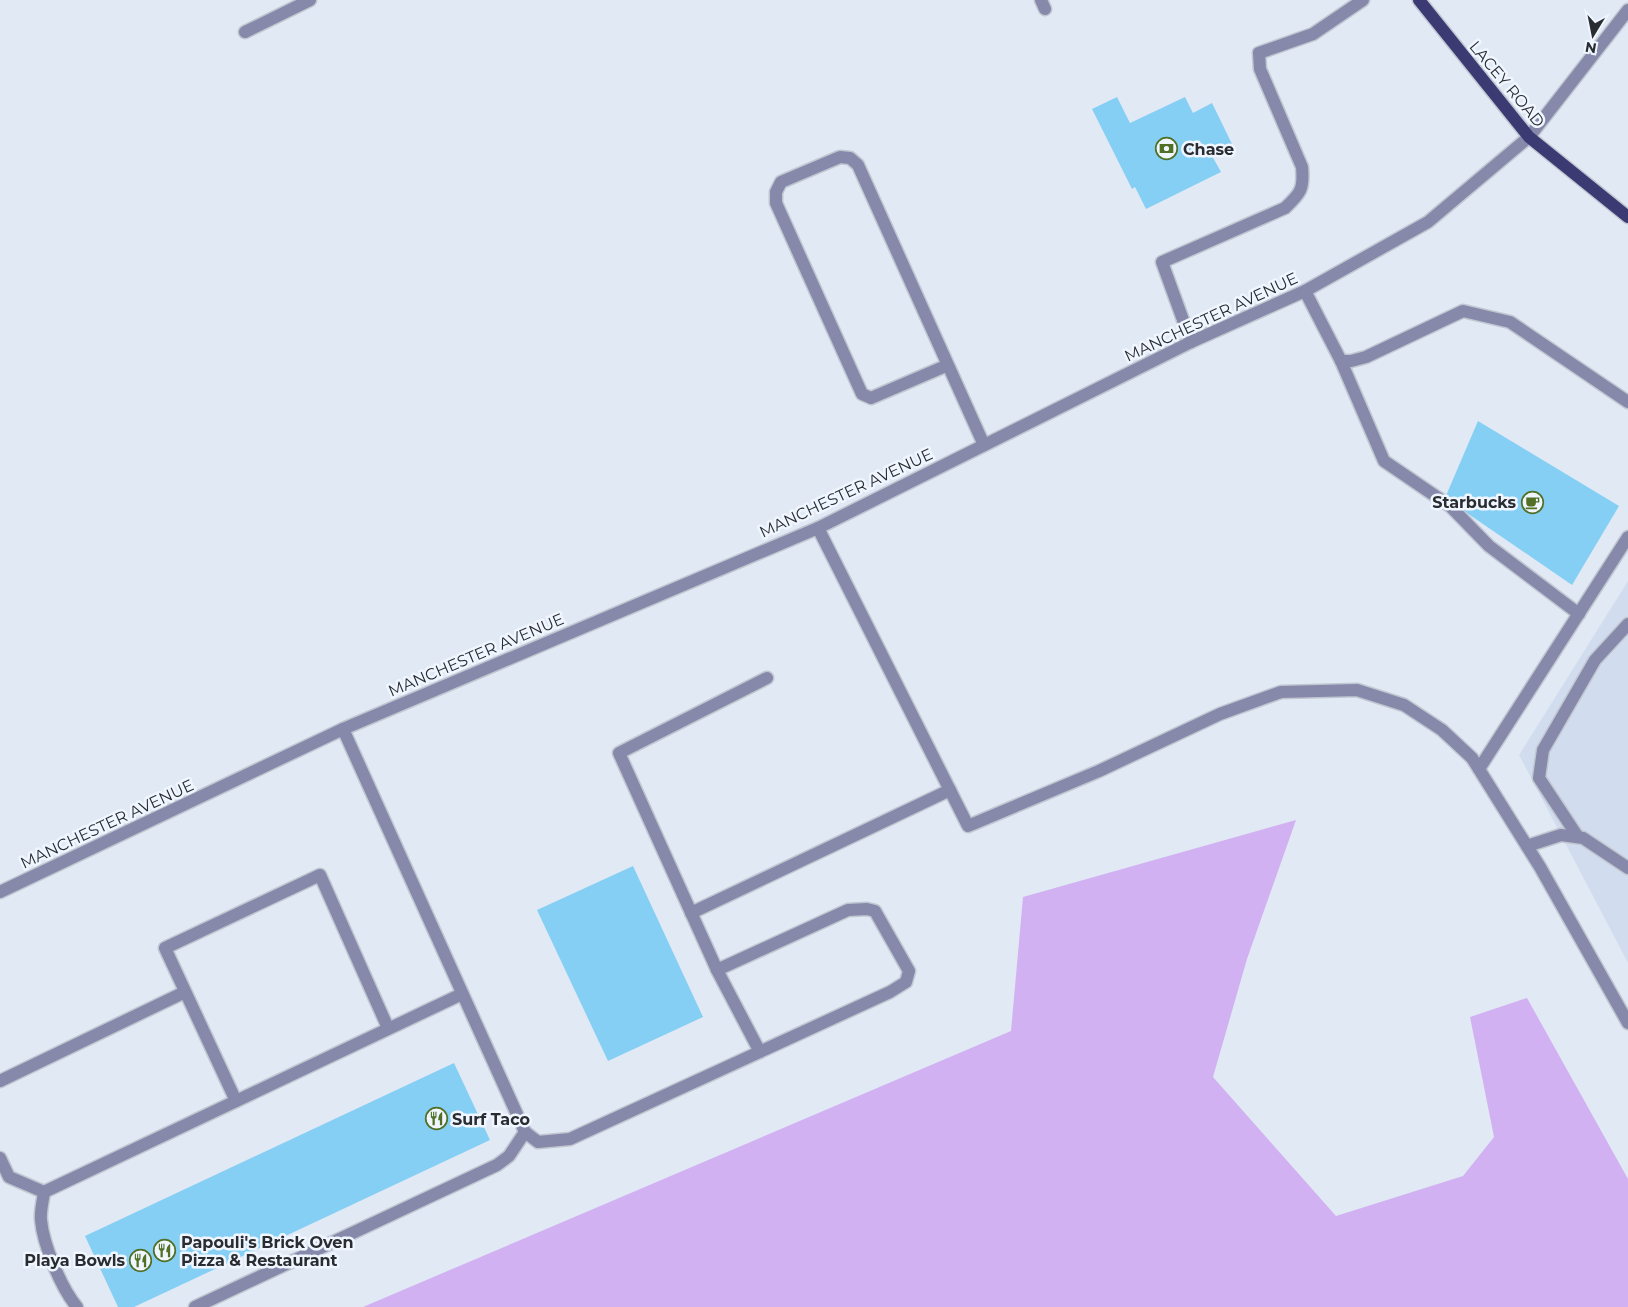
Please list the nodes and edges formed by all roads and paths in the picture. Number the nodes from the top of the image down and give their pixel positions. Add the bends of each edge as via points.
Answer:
1 (310, 0) edge
2 (1363, 0) edge
3 (1419, 0) edge
4 (1628, 10) edge
5 (246, 32) dead end
6 (1529, 137) junction
7 (1628, 217) edge
8 (1305, 291) junction
9 (1192, 342) junction
10 (1341, 361) junction
11 (948, 365) junction
12 (1628, 402) edge
13 (984, 445) junction
14 (818, 528) junction
15 (1628, 537) edge
16 (1579, 614) junction
17 (1628, 624) edge
18 (767, 678) dead end
19 (343, 729) junction
20 (1479, 769) junction
21 (950, 790) junction
22 (1578, 837) junction
23 (1527, 846) junction
24 (1628, 868) edge
25 (0, 892) edge
26 (691, 913) junction
27 (717, 970) junction
28 (185, 992) junction
29 (462, 994) junction
30 (1628, 1023) edge
31 (388, 1028) junction
32 (760, 1052) junction
33 (0, 1081) edge
34 (236, 1101) junction
35 (524, 1132) junction
36 (0, 1158) edge
37 (44, 1192) junction
38 (76, 1307) edge
39 (195, 1307) edge

1 - 5 street
2 - 9 street via 1313,34 1259,53 1260,69 1302,167 1304,184 1285,208 1162,262
3 - 6 main road, LACEY ROAD
4 - 6 street, MANCHESTER AVENUE
6 - 7 main road, LACEY ROAD
6 - 8 street, MANCHESTER AVENUE via 1428,222
8 - 9 street, MANCHESTER AVENUE
8 - 10 street
9 - 13 street, MANCHESTER AVENUE
10 - 12 street via 1366,357 1463,311 1510,322
10 - 16 street via 1384,462 1450,506 1489,546
11 - 11 street via 858,165 850,158 840,157 781,182 776,192 776,203 862,394 871,398
11 - 13 street
13 - 14 street, MANCHESTER AVENUE
14 - 19 street, MANCHESTER AVENUE
14 - 21 street
15 - 16 street
16 - 20 street
17 - 22 street via 1595,660 1543,750 1539,778
18 - 26 street via 619,753
19 - 25 street, MANCHESTER AVENUE
19 - 29 street
20 - 21 street via 1442,730 1404,705 1357,690 1281,692 1220,714 1099,771 968,826
20 - 23 street
21 - 26 street
22 - 23 street via 1561,835
22 - 24 street
23 - 30 street
26 - 27 street
27 - 32 street
27 - 32 street via 848,910 867,908 875,911 910,971 906,982 890,992
28 - 31 street via 165,948 320,875
28 - 33 street
28 - 34 street
29 - 31 street
29 - 35 street
31 - 34 street
32 - 35 street via 570,1139 538,1142
34 - 37 street
35 - 39 street via 509,1156 498,1165
36 - 37 street via 9,1177
37 - 38 street via 41,1220 49,1251

